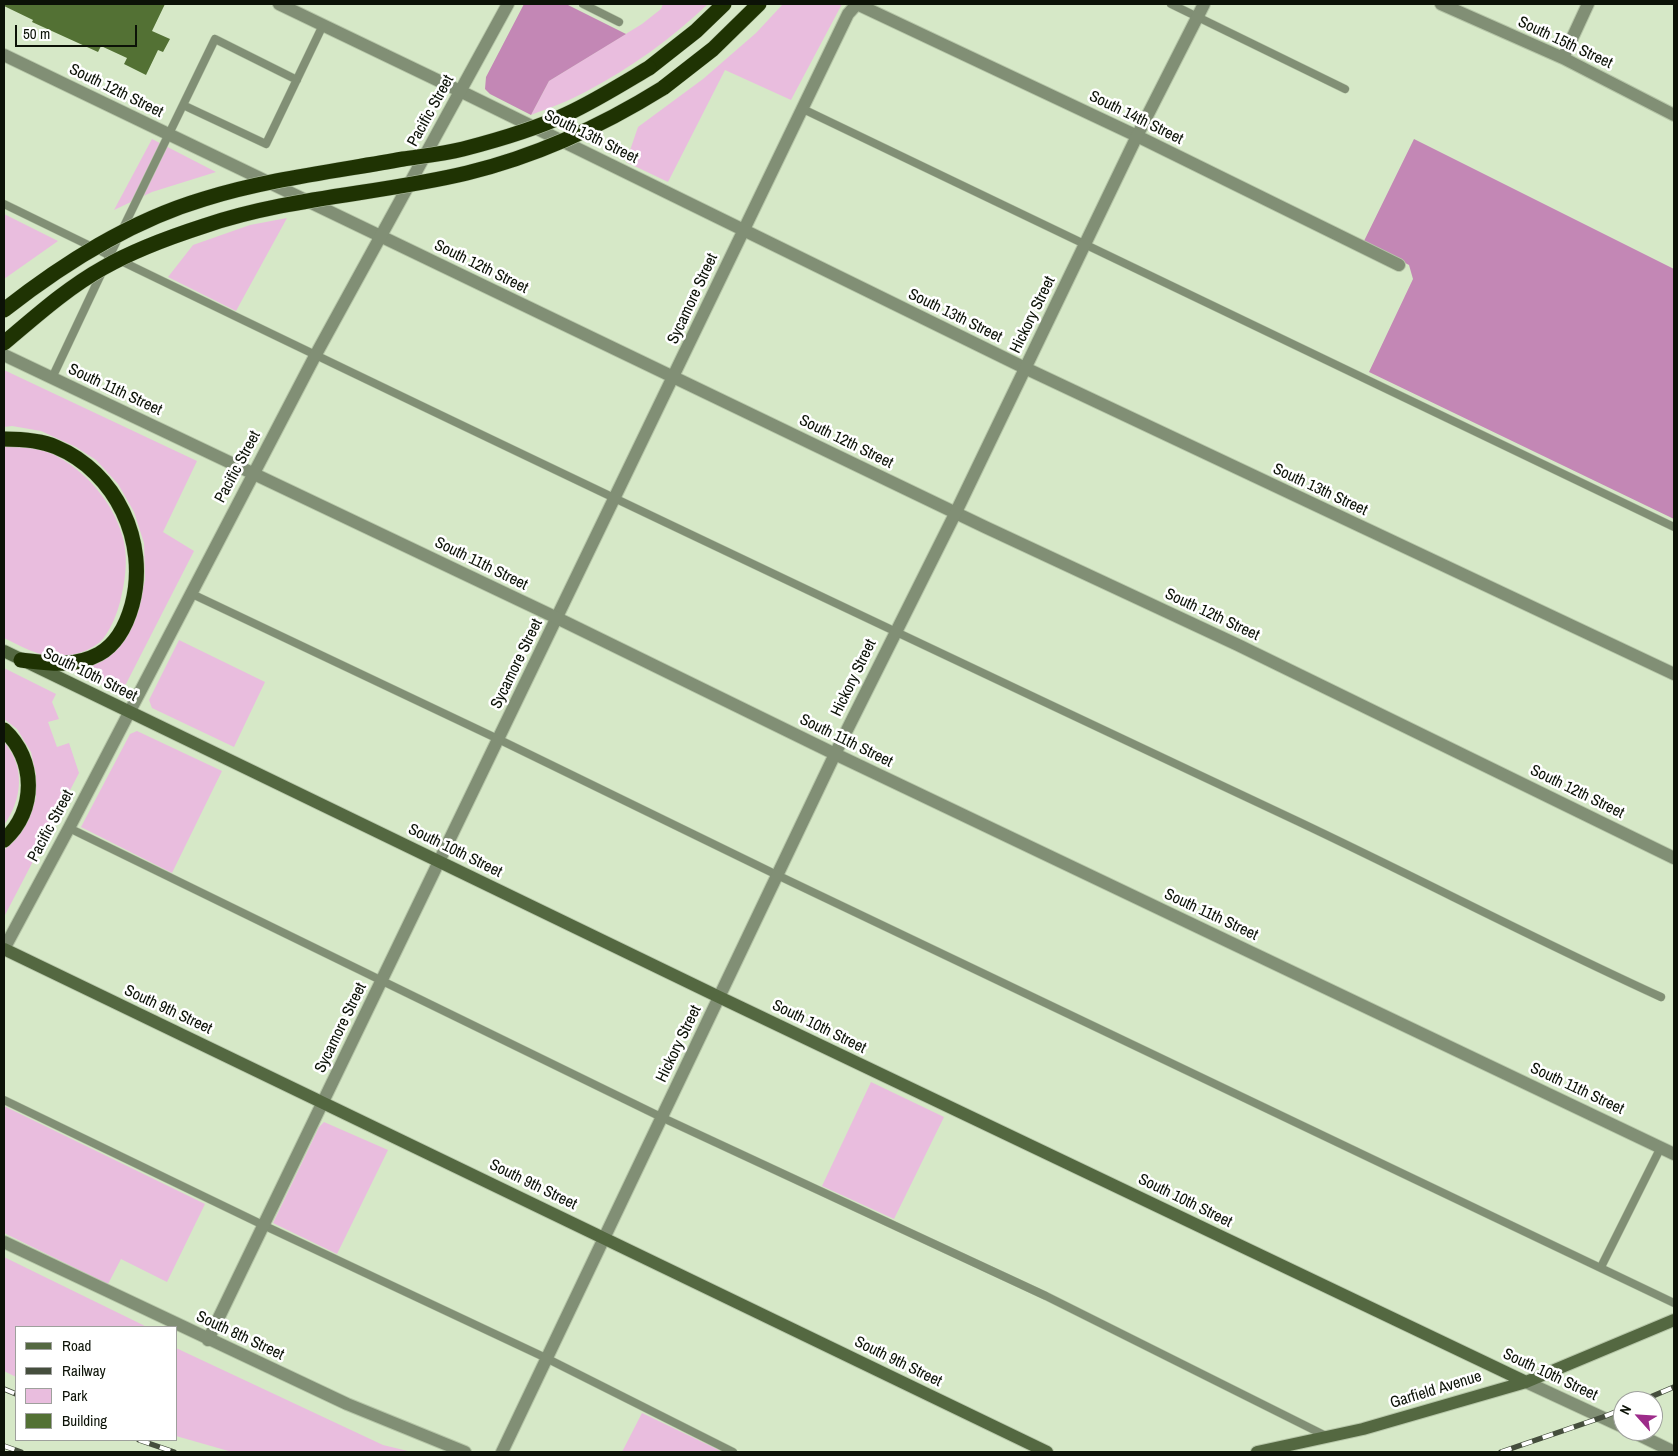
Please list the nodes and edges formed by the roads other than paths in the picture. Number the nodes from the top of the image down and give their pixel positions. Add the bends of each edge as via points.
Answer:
1 (279, 4) edge
2 (508, 4) edge
3 (583, 4) edge
4 (724, 4) edge
5 (758, 4) edge
6 (857, 4) edge
7 (1171, 4) edge
8 (1204, 4) edge
9 (1441, 4) edge
10 (1588, 4) edge
11 (1198, 17) junction
12 (620, 22) dead end
13 (323, 25) junction
14 (4, 55) edge
15 (1563, 58) junction
16 (297, 80) junction
17 (1345, 89) dead end
18 (460, 91) junction
19 (183, 105) junction
20 (803, 109) junction
21 (1674, 115) edge
22 (168, 134) junction
23 (1138, 136) junction
24 (4, 204) edge
25 (744, 230) junction
26 (381, 236) junction
27 (1086, 245) junction
28 (110, 256) junction
29 (1399, 265) dead end
30 (4, 310) edge
31 (4, 343) edge
32 (4, 355) edge
33 (315, 356) junction
34 (1025, 368) junction
35 (674, 377) junction
36 (52, 378) junction
37 (4, 439) edge
38 (254, 474) junction
39 (616, 499) junction
40 (956, 512) junction
41 (1674, 527) edge
42 (190, 593) junction
43 (557, 618) junction
44 (896, 631) junction
45 (4, 652) edge
46 (21, 660) junction
47 (1674, 674) edge
48 (129, 712) junction
49 (4, 730) edge
50 (498, 739) junction
51 (835, 754) junction
52 (69, 828) junction
53 (4, 840) edge
54 (1674, 858) edge
55 (440, 862) junction
56 (777, 876) junction
57 (4, 949) edge
58 (382, 980) junction
59 (719, 997) junction
60 (1661, 997) dead end
61 (4, 1100) edge
62 (323, 1102) junction
63 (661, 1118) junction
64 (1661, 1147) junction
65 (1674, 1154) edge
66 (263, 1225) junction
67 (604, 1238) junction
68 (4, 1242) edge
69 (1601, 1267) junction
70 (1674, 1304) edge
71 (1674, 1320) edge
72 (208, 1340) junction
73 (546, 1358) junction
74 (1526, 1382) junction
75 (1613, 1422) edge
76 (1328, 1437) junction
77 (1651, 1441) edge
78 (1671, 1451) edge
79 (466, 1452) edge
80 (502, 1452) edge
81 (733, 1452) edge
82 (1047, 1452) edge
83 (1258, 1452) edge

1 - 13 street, South 13th Street
2 - 18 street, Pacific Street
3 - 12 lane
4 - 30 highway, bridge via 696,31 648,68 566,115 462,149 262,184 203,199 144,220 76,258
5 - 31 highway, bridge via 713,49 663,88 578,135 523,157 467,173 267,208 205,225 103,268
6 - 20 street, Sycamore Street via 848,14
6 - 23 street, South 14th Street
7 - 11 lane
8 - 11 street, Hickory Street
9 - 15 street, South 15th Street
10 - 15 street
11 - 17 lane
11 - 23 street, Hickory Street
13 - 16 lane
13 - 18 street, South 13th Street
14 - 22 street, South 12th Street
15 - 21 street, South 15th Street
16 - 19 lane via 266,144
16 - 19 lane via 215,39
18 - 25 street, South 13th Street
18 - 26 street, Pacific Street
19 - 22 lane
20 - 25 street, Sycamore Street
20 - 27 lane
22 - 26 street, South 12th Street
22 - 28 lane
23 - 27 street, Hickory Street
23 - 29 street, South 14th Street
24 - 28 lane
25 - 34 street, South 13th Street
25 - 35 street, Sycamore Street
26 - 33 street, Pacific Street
26 - 35 street, South 12th Street
27 - 34 street, Hickory Street
27 - 41 lane
28 - 33 lane
28 - 36 lane
32 - 36 street, South 11th Street
33 - 38 street, Pacific Street
33 - 39 lane
34 - 40 street, Hickory Street
34 - 47 street, South 13th Street
35 - 39 street, Sycamore Street
35 - 40 street, South 12th Street
36 - 38 street, South 11th Street
37 - 46 highway via 56,447 89,467 116,498 132,532 136,553 135,595 123,629 114,642 100,654 73,664
38 - 42 street, Pacific Street
38 - 43 street, South 11th Street
39 - 43 street, Sycamore Street
39 - 44 lane
40 - 44 street, Hickory Street
40 - 54 street, South 12th Street via 1247,649
42 - 48 street, Pacific Street
42 - 50 lane
43 - 50 street, Sycamore Street
43 - 51 street, South 11th Street
44 - 51 street, Hickory Street
44 - 60 lane
45 - 46 main road, South 10th Street
46 - 48 main road, South 10th Street
48 - 52 street, Pacific Street
48 - 55 main road, South 10th Street
49 - 53 highway via 20,751 28,781 26,807
50 - 55 street, Sycamore Street
50 - 56 lane
51 - 56 street, Hickory Street
51 - 64 street, South 11th Street
52 - 57 street, Pacific Street
52 - 58 lane
55 - 58 street, Sycamore Street
55 - 59 main road, South 10th Street
56 - 59 street, Hickory Street
56 - 69 lane
57 - 62 main road, South 9th Street
58 - 62 street, Sycamore Street
58 - 63 lane
59 - 63 street, Hickory Street
59 - 74 main road, South 10th Street
61 - 66 lane
62 - 66 street, Sycamore Street
62 - 67 main road, South 9th Street
63 - 67 street, Hickory Street
63 - 76 lane via 1046,1296
64 - 65 street, South 11th Street
64 - 69 lane
66 - 72 street, Sycamore Street
66 - 73 lane
67 - 73 street, Hickory Street
67 - 82 main road, South 9th Street
68 - 72 street, South 8th Street
69 - 70 lane
71 - 74 main road, Garfield Avenue
72 - 79 street, South 8th Street via 347,1404
73 - 80 street, Hickory Street
73 - 81 lane
74 - 75 street, South 10th Street
74 - 76 main road, Garfield Avenue
76 - 83 main road, Garfield Avenue
77 - 78 street

